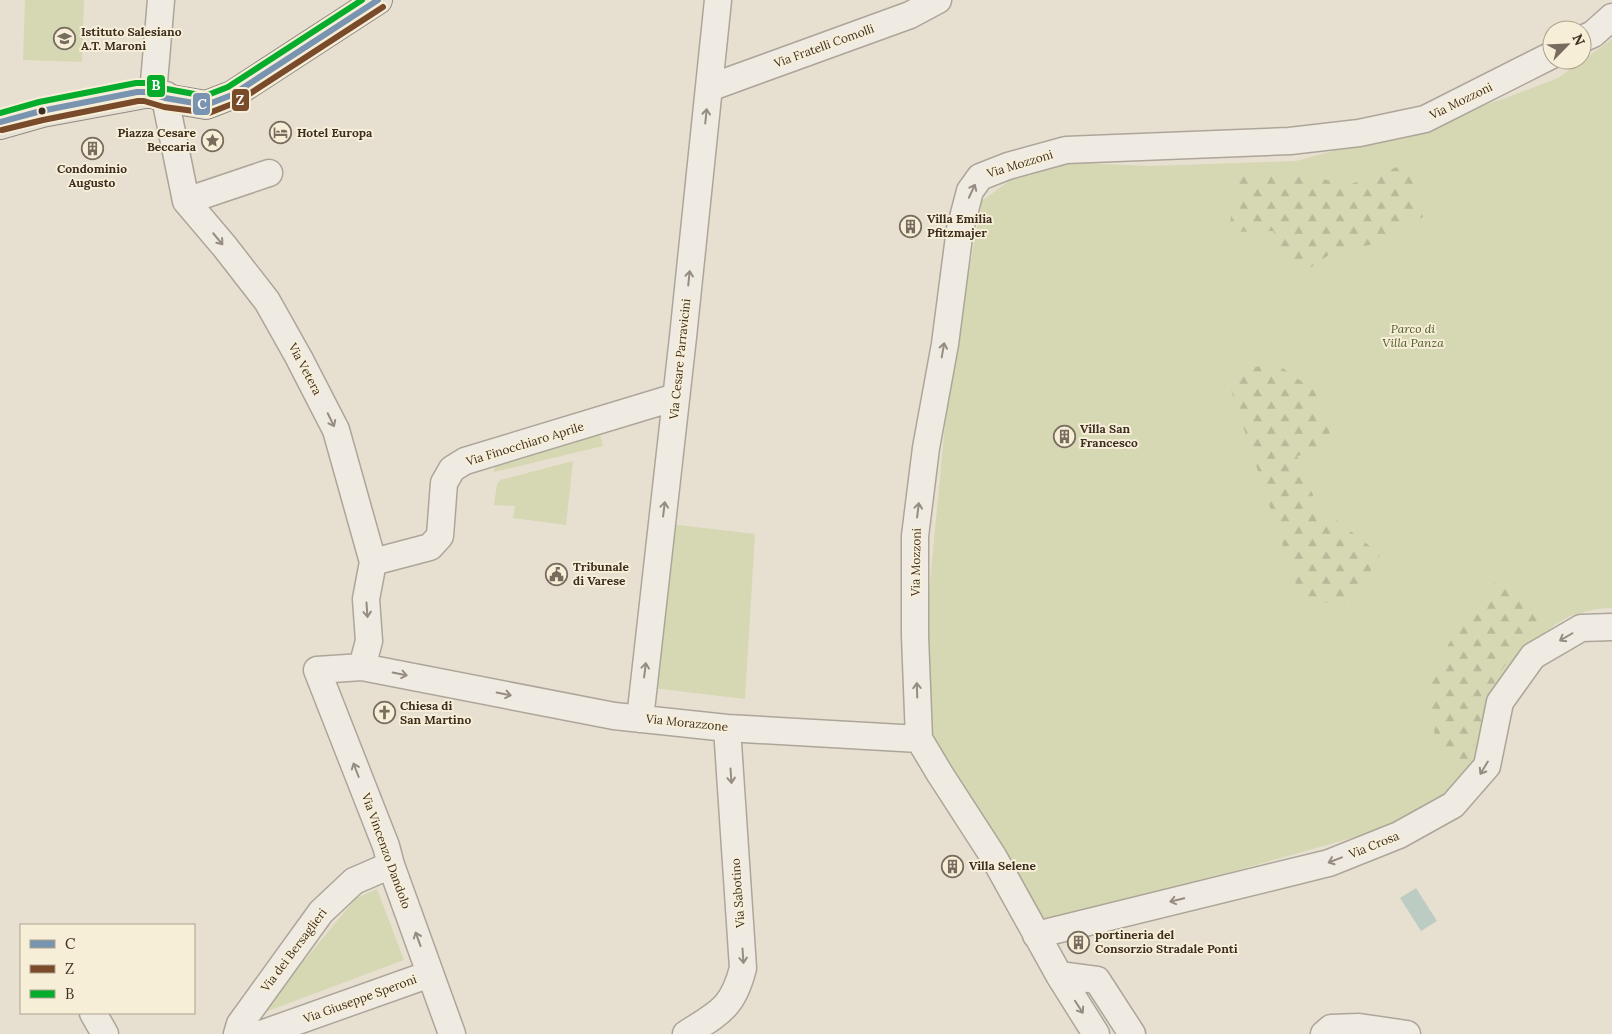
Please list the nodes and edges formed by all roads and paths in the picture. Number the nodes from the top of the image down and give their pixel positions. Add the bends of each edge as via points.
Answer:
1 (161, 0) edge
2 (378, 0) edge
3 (718, 0) edge
4 (938, 0) edge
5 (1612, 17) edge
6 (1592, 34) edge
7 (1542, 60) edge
8 (709, 88) junction
9 (161, 96) junction
10 (0, 125) edge
11 (269, 173) dead end
12 (186, 202) junction
13 (676, 397) junction
14 (373, 562) junction
15 (1612, 627) edge
16 (362, 666) junction
17 (318, 670) joint
18 (640, 719) junction
19 (727, 728) junction
20 (919, 739) junction
21 (391, 865) junction
22 (1036, 934) junction
23 (430, 974) junction
24 (1059, 975) junction
25 (93, 1014) edge
26 (105, 1034) edge
27 (237, 1034) edge
28 (261, 1034) edge
29 (452, 1034) edge
30 (686, 1034) edge
31 (1096, 1034) edge
32 (1132, 1034) edge
33 (1324, 1034) edge
34 (1407, 1034) edge

1 - 9 street
2 - 9 main road via 232,95 206,105
3 - 8 street, Via Cesare Parravicini
4 - 8 street, Via Fratelli Comolli via 910,15
5 - 6 street
20 -> 7 street, Via Mozzoni via 915,536 960,229 970,191 980,177 1066,150 1290,141 1359,133 1425,119
13 -> 8 street, Via Cesare Parravicini
9 - 10 main road via 42,113
9 - 12 street
11 - 12 street
12 -> 14 street, Via Vetera via 267,301 304,366 336,430
13 - 14 street, Via Finocchiaro Aprile via 465,461 452,469 444,483 440,536 430,546
18 -> 13 street, Via Cesare Parravicini
14 -> 16 street via 366,599 369,641
15 -> 22 street, Via Crosa via 1581,628 1533,656 1500,702 1488,766 1453,805 1399,835 1329,863
16 - 17 street, Via Morazzone
16 -> 18 street, Via Morazzone
21 -> 17 street, Via Vincenzo Dandolo
18 - 19 street, Via Morazzone
19 - 20 street, Via Morazzone
19 -> 30 street, Via Sabotino via 743,968 732,999 718,1013
20 - 22 street via 993,856
23 -> 21 street, Via Vincenzo Dandolo
21 - 27 street, Via dei Bersaglieri via 354,881 321,912 240,1024
22 - 24 street
23 - 28 street, Via Giuseppe Speroni
23 - 29 street, Via Vincenzo Dandolo
24 -> 31 street
24 - 32 street via 1098,980
25 - 26 street
33 - 34 street via 1330,1028

